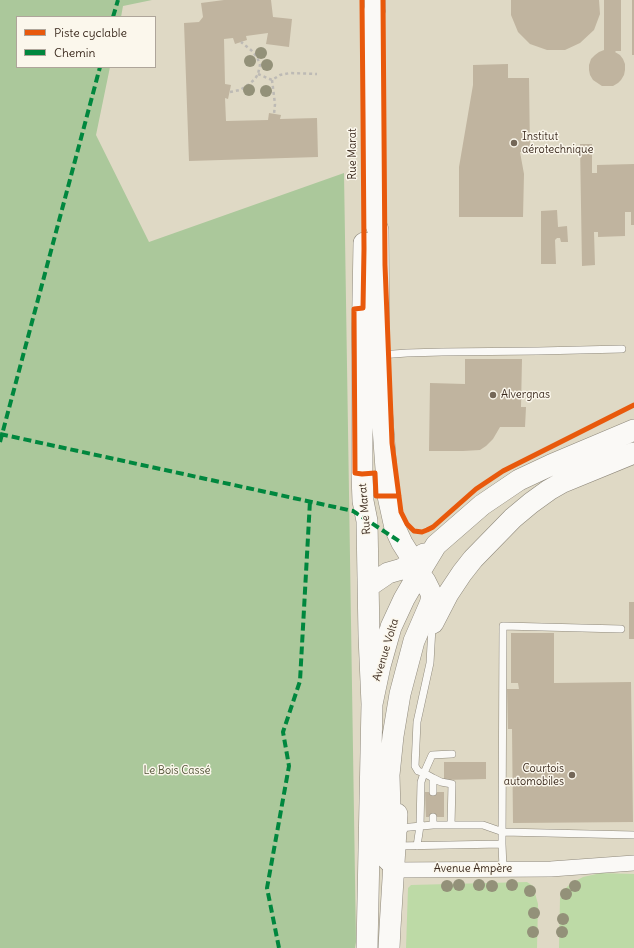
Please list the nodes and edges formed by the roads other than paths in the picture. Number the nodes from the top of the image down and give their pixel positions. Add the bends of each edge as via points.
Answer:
1 (362, 0) edge
2 (375, 0) edge
3 (622, 349) dead end
4 (370, 355) junction
5 (634, 430) edge
6 (634, 453) edge
7 (416, 567) junction
8 (368, 586) junction
9 (432, 627) junction
10 (621, 629) dead end
11 (372, 704) junction
12 (452, 754) dead end
13 (424, 773) junction
14 (433, 778) junction
15 (433, 792) dead end
16 (370, 795) junction
17 (433, 817) dead end
18 (451, 825) junction
19 (420, 826) junction
20 (433, 826) junction
21 (503, 832) junction
22 (634, 835) edge
23 (396, 837) junction
24 (502, 844) junction
25 (417, 846) junction
26 (634, 863) edge
27 (503, 869) junction
28 (394, 870) junction
29 (367, 948) edge
30 (389, 948) edge

1 - 4 main road, Rue Marat via 364,226
2 - 4 main road, Rue Marat via 371,26 374,220 378,230
3 - 4 lane
4 - 7 main road, Rue Marat via 379,373 388,496 396,528
4 - 8 main road, Rue Marat via 362,474 367,521
5 - 7 main road, Avenue Volta via 519,480 464,520
6 - 9 main road via 563,482 513,518 466,568 448,594
7 - 8 main road via 388,573
7 - 11 main road, Avenue Volta via 391,627
7 - 23 main road, Rue Marat via 432,597 414,642 396,715 392,744 390,811
8 - 11 main road, Rue Marat
9 - 13 lane via 430,663 417,722 415,766 418,771
9 - 23 main road via 418,666 404,735
10 - 21 lane via 503,626
11 - 16 main road, Avenue Volta
12 - 13 lane via 432,754
13 - 14 lane
13 - 19 lane via 421,782
14 - 15 lane
14 - 18 lane via 452,784
16 - 28 street via 379,812 383,859
16 - 29 main road, Avenue Volta
17 - 20 lane
18 - 20 lane
18 - 21 lane via 483,825
19 - 20 lane
19 - 23 lane
19 - 25 lane
21 - 22 lane
21 - 24 lane
23 - 25 lane
23 - 28 main road
24 - 25 lane
24 - 27 lane
26 - 27 street, Avenue Ampère via 551,869
27 - 28 street, Avenue Ampère
28 - 30 main road

